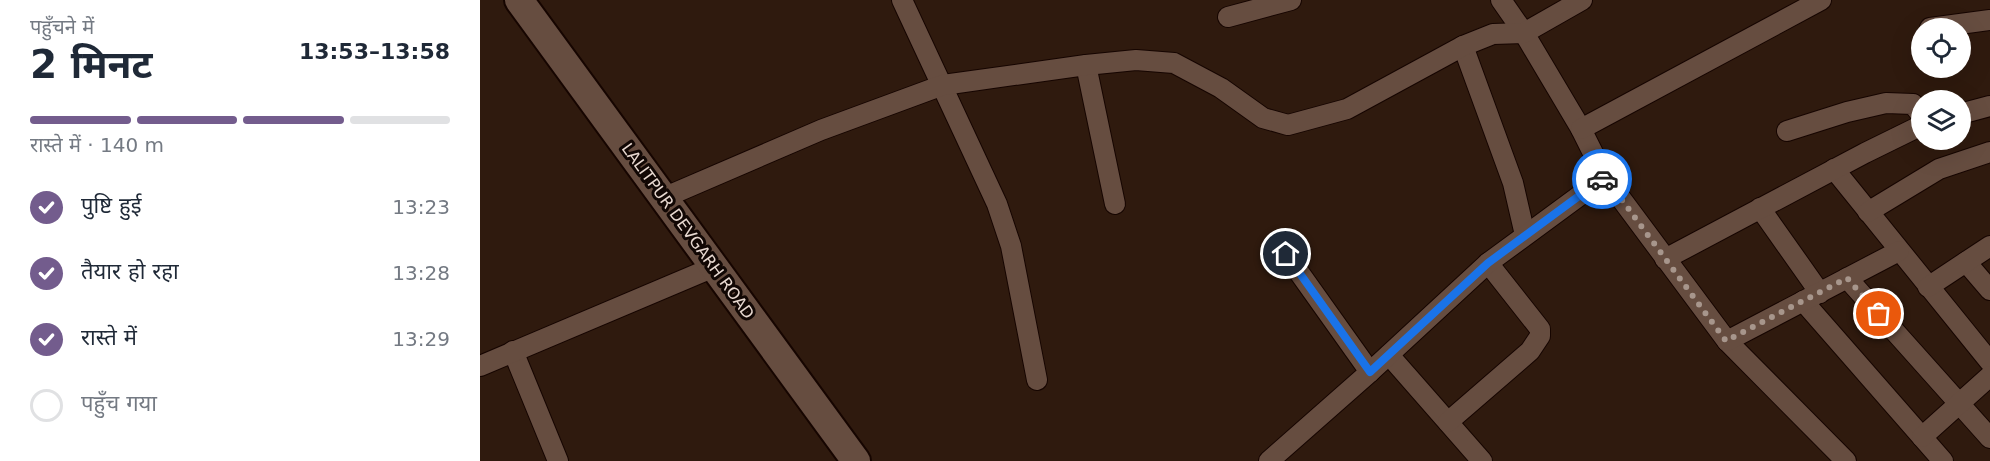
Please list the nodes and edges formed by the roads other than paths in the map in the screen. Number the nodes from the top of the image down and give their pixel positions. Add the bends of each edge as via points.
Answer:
1 (519, 0) edge
2 (902, 0) edge
3 (1291, 0) edge
4 (1501, 0) edge
5 (1582, 0) edge
6 (1821, 0) edge
7 (1228, 17) dead end
8 (1990, 20) edge
9 (1971, 23) edge
10 (1524, 33) junction
11 (1463, 46) junction
12 (1086, 65) junction
13 (943, 86) junction
14 (1911, 104) edge
15 (1990, 105) edge
16 (1971, 111) edge
17 (1581, 129) junction
18 (1911, 130) edge
19 (1787, 131) dead end
20 (1990, 152) edge
21 (1834, 169) junction
22 (1605, 177) junction
23 (663, 198) junction
24 (1115, 204) dead end
25 (1760, 208) junction
26 (1868, 212) junction
27 (1526, 234) junction
28 (1990, 246) edge
29 (1899, 251) junction
30 (1286, 254) dead end
31 (1665, 259) junction
32 (1966, 262) junction
33 (1488, 263) junction
34 (714, 267) junction
35 (1847, 278) junction
36 (1928, 288) junction
37 (1990, 290) edge
38 (1812, 297) junction
39 (1726, 341) junction
40 (513, 351) junction
41 (1389, 354) junction
42 (1990, 362) edge
43 (480, 366) edge
44 (1370, 372) junction
45 (1990, 376) edge
46 (1037, 380) dead end
47 (1958, 403) junction
48 (1448, 422) junction
49 (1922, 437) junction
50 (1990, 438) edge
51 (1475, 459) edge
52 (558, 461) edge
53 (856, 461) edge
54 (1269, 461) edge
55 (1846, 461) edge
56 (1943, 461) edge

1 - 23 main road, LALITPUR DEVGARH ROAD
2 - 13 street
3 - 7 street
4 - 10 street
5 - 10 street
6 - 17 street
8 - 9 street
10 - 11 street via 1493,34
10 - 17 street
11 - 12 street via 1347,109 1288,125 1263,118 1221,88 1174,63 1136,60
11 - 27 street via 1513,183
12 - 13 street
12 - 24 street
13 - 23 street via 821,130
13 - 46 street via 997,204 1011,246
14 - 19 street via 1886,103
15 - 16 street
17 - 22 street
18 - 21 street
20 - 26 street via 1939,169
21 - 25 street
21 - 26 street
22 - 27 street
22 - 31 street
23 - 34 main road, LALITPUR DEVGARH ROAD
25 - 31 street
25 - 38 street
26 - 29 street
27 - 33 street
28 - 32 street
29 - 35 street
29 - 36 street
30 - 44 street
31 - 39 street
32 - 36 street
32 - 37 street
33 - 41 street
33 - 48 street via 1540,329 1540,336 1530,351
34 - 40 street
34 - 53 main road, LALITPUR DEVGARH ROAD
35 - 38 street
35 - 47 street
36 - 42 street
38 - 39 street
38 - 49 street
39 - 55 street
40 - 43 street
40 - 52 street
41 - 44 street
41 - 48 street
44 - 54 street
45 - 47 street
47 - 49 street
47 - 50 street
48 - 51 street
49 - 56 street

